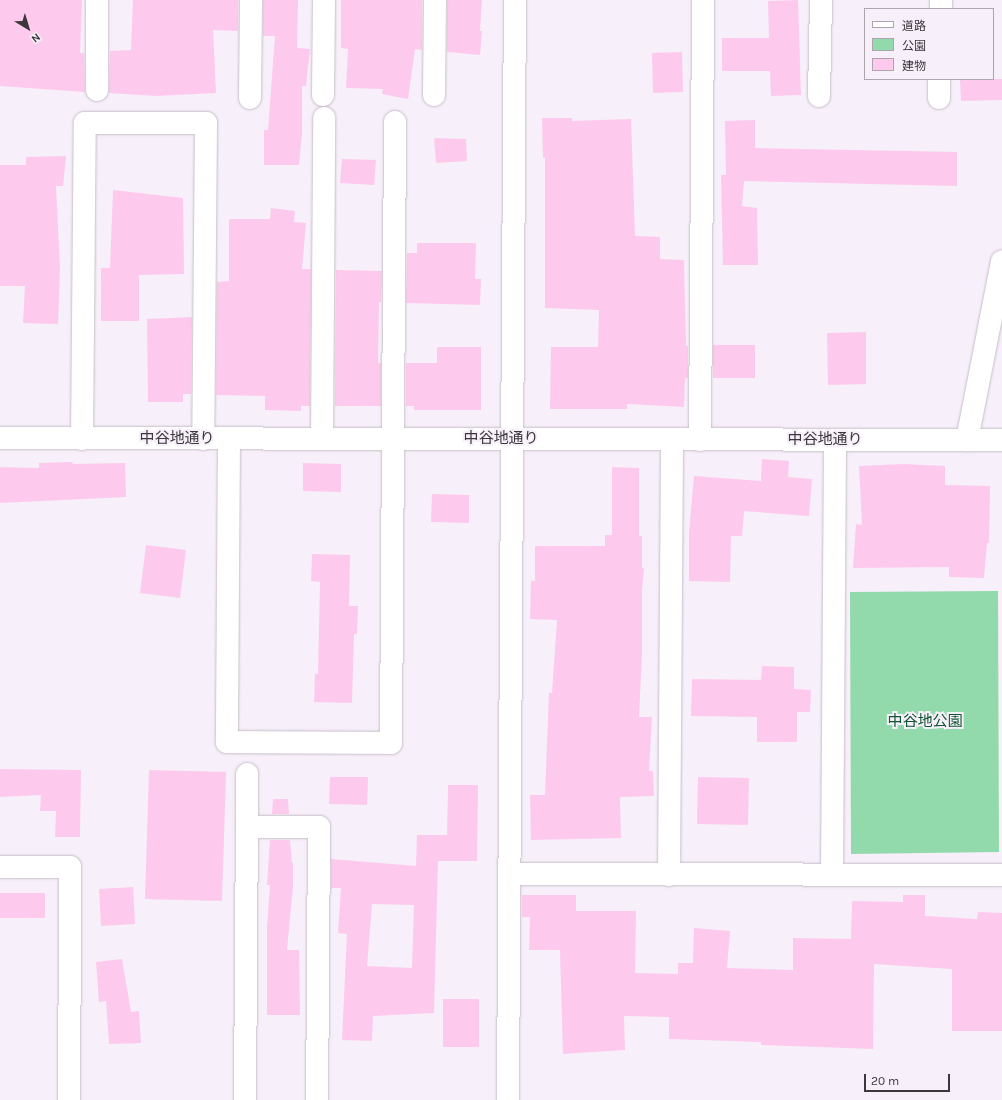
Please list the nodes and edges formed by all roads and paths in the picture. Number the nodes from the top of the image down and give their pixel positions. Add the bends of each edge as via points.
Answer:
1 (97, 0) edge
2 (251, 0) edge
3 (324, 0) edge
4 (435, 0) edge
5 (515, 0) edge
6 (703, 0) edge
7 (821, 0) edge
8 (97, 90) dead end
9 (324, 95) dead end
10 (434, 95) dead end
11 (819, 96) dead end
12 (250, 98) dead end
13 (324, 118) dead end
14 (395, 122) dead end
15 (1002, 261) edge
16 (0, 438) edge
17 (82, 439) junction
18 (203, 439) junction
19 (229, 439) junction
20 (322, 439) junction
21 (392, 439) junction
22 (512, 439) junction
23 (672, 440) junction
24 (700, 440) junction
25 (835, 440) junction
26 (968, 440) junction
27 (1002, 440) edge
28 (247, 774) dead end
29 (246, 827) junction
30 (0, 867) edge
31 (510, 874) junction
32 (669, 875) junction
33 (832, 875) junction
34 (1002, 875) edge
35 (68, 1100) edge
36 (245, 1100) edge
37 (317, 1100) edge
38 (508, 1100) edge

1 - 8 street
2 - 12 street
3 - 9 street
4 - 10 street
5 - 22 street
6 - 24 street
7 - 11 street
13 - 20 street
14 - 21 street
15 - 26 street
16 - 17 street, 中谷地通り
17 - 18 street, 中谷地通り
17 - 18 street via 84,123 206,123
18 - 19 street, 中谷地通り
19 - 20 street, 中谷地通り
19 - 21 street via 227,742 391,743
20 - 21 street, 中谷地通り
21 - 22 street, 中谷地通り
22 - 23 street, 中谷地通り
22 - 31 street
23 - 24 street, 中谷地通り
23 - 32 street
24 - 25 street, 中谷地通り
25 - 26 street, 中谷地通り
25 - 33 street
26 - 27 street, 中谷地通り
28 - 29 street
29 - 36 street
29 - 37 street via 319,827
30 - 35 street via 70,867
31 - 32 street
31 - 38 street
32 - 33 street
33 - 34 street

